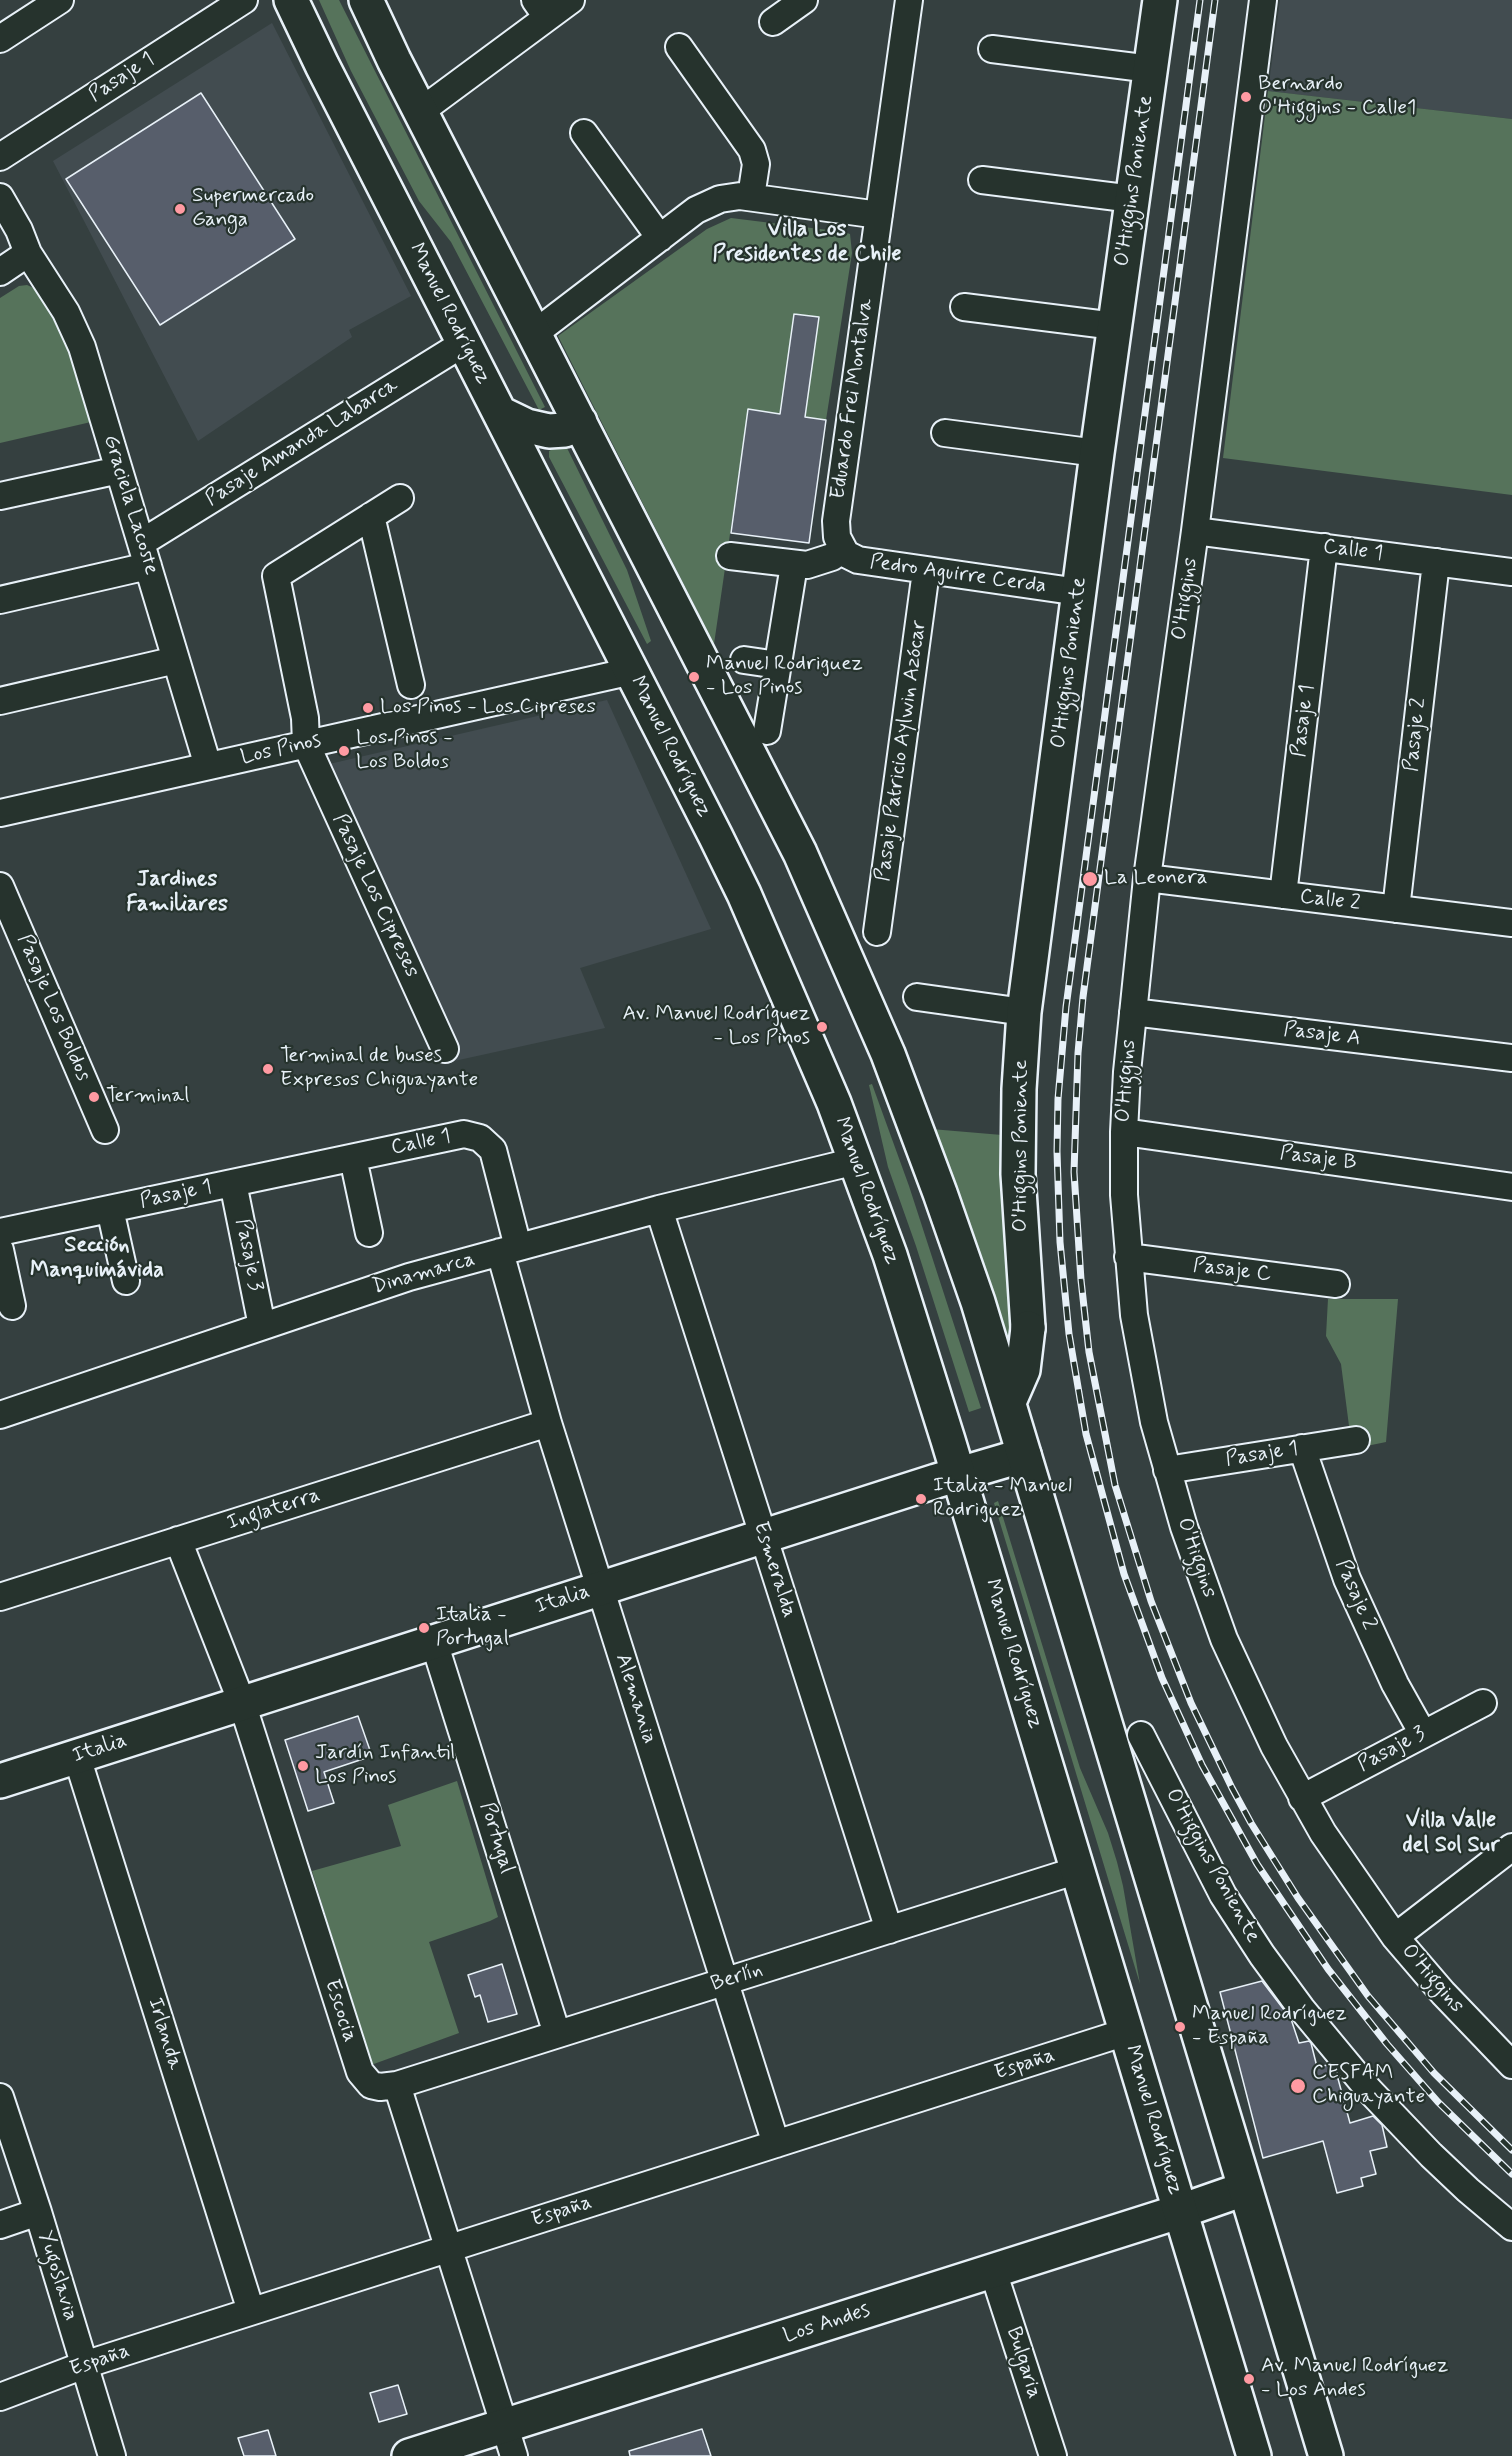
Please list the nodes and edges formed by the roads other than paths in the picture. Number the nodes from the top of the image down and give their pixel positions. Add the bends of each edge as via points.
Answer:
1 (60, 0) edge
2 (244, 0) edge
3 (291, 0) edge
4 (366, 0) edge
5 (571, 0) edge
6 (804, 0) edge
7 (909, 0) edge
8 (1160, 0) edge
9 (1263, 0) edge
10 (541, 9) edge
11 (773, 22) dead end
12 (0, 39) edge
13 (679, 47) dead end
14 (992, 49) dead end
15 (1151, 69) junction
16 (421, 111) junction
17 (584, 133) dead end
18 (0, 157) edge
19 (982, 180) dead end
20 (0, 197) edge
21 (751, 197) junction
22 (1133, 199) junction
23 (879, 215) junction
24 (660, 238) junction
25 (28, 253) junction
26 (0, 272) edge
27 (964, 307) dead end
28 (1115, 326) junction
29 (535, 333) junction
30 (464, 343) junction
31 (500, 413) junction
32 (580, 422) junction
33 (945, 433) dead end
34 (1097, 453) junction
35 (119, 470) junction
36 (0, 496) edge
37 (400, 498) dead end
38 (371, 516) junction
39 (1195, 531) junction
40 (1324, 548) junction
41 (842, 549) junction
42 (145, 555) junction
43 (730, 556) dead end
44 (1436, 562) junction
45 (794, 565) junction
46 (926, 571) junction
47 (1512, 572) edge
48 (1079, 592) junction
49 (0, 600) edge
50 (176, 660) junction
51 (744, 660) dead end
52 (778, 665) junction
53 (632, 671) junction
54 (411, 685) dead end
55 (0, 701) edge
56 (767, 730) dead end
57 (306, 744) junction
58 (208, 766) junction
59 (0, 813) edge
60 (1147, 878) junction
61 (0, 886) edge
62 (1283, 895) junction
63 (1396, 909) junction
64 (1512, 922) edge
65 (877, 932) dead end
66 (917, 997) dead end
67 (1024, 1012) junction
68 (1133, 1012) junction
69 (445, 1049) dead end
70 (1512, 1058) edge
71 (105, 1130) dead end
72 (1124, 1132) junction
73 (353, 1158) junction
74 (856, 1161) junction
75 (234, 1183) junction
76 (1512, 1187) edge
77 (110, 1209) junction
78 (659, 1209) junction
79 (0, 1232) edge
80 (369, 1233) dead end
81 (0, 1250) edge
82 (509, 1250) junction
83 (1128, 1257) junction
84 (126, 1281) dead end
85 (1336, 1284) dead end
86 (12, 1306) dead end
87 (262, 1326) junction
88 (1009, 1402) junction
89 (0, 1415) edge
90 (548, 1423) junction
91 (1356, 1440) dead end
92 (1302, 1448) junction
93 (1024, 1455) junction
94 (1167, 1470) junction
95 (958, 1474) junction
96 (763, 1536) junction
97 (178, 1540) junction
98 (600, 1588) junction
99 (0, 1597) edge
100 (434, 1642) junction
101 (242, 1703) junction
102 (1483, 1703) dead end
103 (1423, 1734) junction
104 (1141, 1735) dead end
105 (77, 1757) junction
106 (0, 1781) edge
107 (1302, 1798) junction
108 (1510, 1851) edge
109 (1078, 1870) junction
110 (889, 1930) junction
111 (1395, 1936) junction
112 (725, 1981) junction
113 (1126, 2032) junction
114 (557, 2034) junction
115 (1512, 2065) edge
116 (397, 2085) junction
117 (0, 2097) edge
118 (776, 2144) junction
119 (9, 2155) edge
120 (1244, 2189) junction
121 (1192, 2207) junction
122 (38, 2212) junction
123 (0, 2225) edge
124 (1512, 2227) edge
125 (448, 2248) junction
126 (993, 2271) junction
127 (251, 2311) junction
128 (84, 2365) junction
129 (0, 2397) edge
130 (509, 2441) edge
131 (112, 2456) edge
132 (409, 2456) edge
133 (1053, 2456) edge
134 (1254, 2456) edge
135 (1326, 2456) edge

1 - 12 street
2 - 18 street, Pasaje 1
3 - 30 main road, Manuel Rodríguez
4 - 16 main road
5 - 10 street
6 - 11 street
7 - 23 street, Eduardo Frei Montalva
8 - 15 main road, O'Higgins Poniente
9 - 39 street, O'Higgins
10 - 16 street
13 - 21 street via 752,150 756,164
14 - 15 street
15 - 22 main road, O'Higgins Poniente
16 - 29 main road
17 - 24 street
19 - 22 street
20 - 25 street, Graciela Lacoste
21 - 23 street
21 - 24 street via 730,196 707,204
22 - 28 main road, O'Higgins Poniente
23 - 41 street, Eduardo Frei Montalva via 836,521
24 - 29 street
25 - 26 street
25 - 35 street, Graciela Lacoste via 75,330
27 - 28 street
28 - 34 main road, O'Higgins Poniente
29 - 32 main road
30 - 31 main road, Manuel Rodríguez
30 - 42 street, Pasaje Amanda Labarca
31 - 32 main road via 549,431 565,430
31 - 53 main road, Manuel Rodríguez
32 - 88 main road via 836,932 888,1054 940,1193
33 - 34 street
34 - 48 main road, O'Higgins Poniente
35 - 36 street
35 - 42 street, Graciela Lacoste
37 - 38 street
38 - 54 street
38 - 57 street via 276,576 305,718
39 - 40 street, Calle 1
39 - 60 street, O'Higgins
40 - 44 street, Calle 1
40 - 62 street, Pasaje 1
41 - 45 street via 820,562
41 - 46 street, Pedro Aguirre Cerda via 858,561
42 - 49 street, Pasaje Amanda Labarca
42 - 50 street, Graciela Lacoste
43 - 45 street
44 - 47 street, Calle 1
44 - 63 street, Pasaje 2
45 - 52 street
46 - 48 street, Pedro Aguirre Cerda
46 - 65 street, Pasaje Patricio Aylwin Azócar
48 - 67 main road, O'Higgins Poniente
50 - 55 street
50 - 58 street, Graciela Lacoste
51 - 52 street
52 - 56 street
53 - 57 street, Los Pinos
53 - 74 main road, Manuel Rodríguez via 744,894
57 - 58 street, Los Pinos
57 - 69 street, Pasaje Los Cipreses
58 - 59 street, Los Pinos
60 - 62 street, Calle 2
60 - 68 street, O'Higgins
61 - 71 street, Pasaje Los Boldos
62 - 63 street, Calle 2
63 - 64 street, Calle 2
66 - 67 street
67 - 88 main road, O'Higgins Poniente via 1018,1174 1028,1328 1023,1370
68 - 70 street, Pasaje A
68 - 72 street, O'Higgins
72 - 76 street, Pasaje B
72 - 83 street, O'Higgins
73 - 75 street, Pasaje 1
73 - 80 street
73 - 82 street, Calle 1 via 456,1135 480,1138 493,1150
74 - 78 street, Dinamarca
74 - 95 main road, Manuel Rodríguez via 908,1310
75 - 77 street, Pasaje 1
75 - 87 street, Pasaje 3
77 - 79 street, Pasaje 1
77 - 84 street
78 - 82 street, Dinamarca
78 - 96 street, Esmeralda
81 - 86 street
82 - 87 street, Dinamarca via 410,1277
82 - 90 street, Alemania
83 - 85 street, Pasaje C
83 - 94 street, O'Higgins via 1143,1372
87 - 89 street, Dinamarca
88 - 93 main road
90 - 97 street, Inglaterra
90 - 98 street, Alemania
91 - 92 street, Pasaje 1
92 - 94 street, Pasaje 1
92 - 103 street, Pasaje 2 via 1347,1579 1395,1684
93 - 95 main road, Italia
93 - 120 main road
94 - 107 street, O'Higgins via 1224,1639
95 - 96 main road, Italia
95 - 109 main road, Manuel Rodríguez
96 - 98 main road, Italia
96 - 110 street, Esmeralda
97 - 99 street, Inglaterra
97 - 101 street, Escocia
98 - 100 main road, Italia
98 - 112 street, Alemania
100 - 101 main road, Italia
100 - 114 street, Portugal
101 - 105 main road, Italia
101 - 116 street, Escocia via 360,2072 371,2085
102 - 103 street, Pasaje 3
103 - 107 street, Pasaje 3
104 - 124 street, O'Higgins Poniente via 1223,1895 1300,2008 1431,2155
105 - 106 main road, Italia
105 - 127 street, Irlanda
107 - 111 street, O'Higgins
108 - 111 street
109 - 110 street, Berlín
109 - 113 main road, Manuel Rodríguez
110 - 112 street, Berlín
111 - 115 street, O'Higgins
112 - 114 street, Berlín
112 - 118 street, Alemania
113 - 118 street, España
113 - 121 main road, Manuel Rodríguez
114 - 116 street, Berlín
116 - 125 street
117 - 119 street, Yugoslavia
118 - 125 street, España
119 - 122 street, Yugoslavia
120 - 121 main road, Los Andes
120 - 135 main road
121 - 126 main road, Los Andes
121 - 134 main road, Manuel Rodríguez
122 - 123 street
122 - 128 street, Yugoslavia
125 - 127 street, España
125 - 130 street
126 - 130 main road, Los Andes
126 - 133 street, Bulgaria
127 - 128 street, España
128 - 129 street, España
128 - 131 street, Yugoslavia
130 - 132 main road, Los Andes

